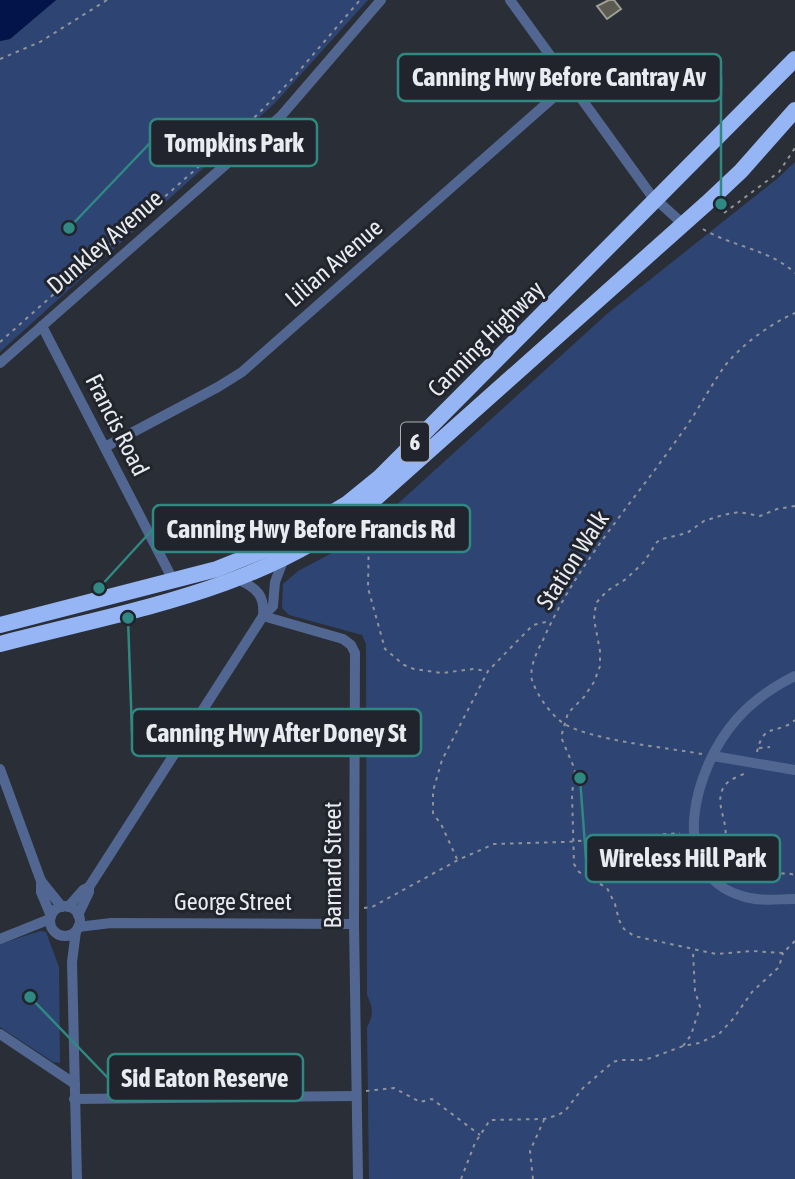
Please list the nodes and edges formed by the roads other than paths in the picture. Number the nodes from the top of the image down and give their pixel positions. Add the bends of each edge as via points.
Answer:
1 (381, 0) edge
2 (510, 0) edge
3 (795, 59) edge
4 (571, 82) junction
5 (795, 110) edge
6 (656, 200) junction
7 (683, 224) junction
8 (42, 326) junction
9 (0, 363) edge
10 (105, 447) junction
11 (283, 561) junction
12 (173, 580) junction
13 (239, 580) junction
14 (263, 616) junction
15 (0, 625) edge
16 (0, 644) edge
17 (795, 676) edge
18 (713, 756) junction
19 (0, 769) edge
20 (795, 770) edge
21 (41, 881) junction
22 (89, 887) junction
23 (795, 899) edge
24 (65, 907) junction
25 (51, 921) junction
26 (78, 923) junction
27 (354, 924) junction
28 (61, 937) junction
29 (0, 939) edge
30 (72, 962) junction
31 (0, 1034) edge
32 (75, 1084) junction
33 (356, 1096) junction
34 (74, 1099) junction
35 (77, 1179) edge
36 (358, 1179) edge

1 - 8 street, Dunkley Avenue via 281,116
2 - 4 street
3 - 6 highway, Canning Highway / 6
4 - 6 street
4 - 10 street, Lilian Avenue via 242,372
5 - 7 highway, Canning Highway / 6 via 741,171
6 - 7 street
6 - 12 highway, Canning Highway / 6 via 380,477 348,503 275,547
7 - 11 highway, Canning Highway / 6 via 367,506
8 - 9 street, Dunkley Avenue
8 - 10 street, Francis Road
10 - 12 street, Francis Road
11 - 13 highway, Canning Highway / 6
11 - 14 street via 273,606
12 - 15 highway, Canning Highway / 6
13 - 14 street via 262,596
13 - 16 highway, Canning Highway / 6
14 - 22 street
14 - 27 street, Barnard Street via 343,639 354,650
17 - 18 street via 748,708
18 - 20 street
18 - 23 street via 693,818 694,844 709,876 740,896
19 - 21 street
21 - 24 street
21 - 25 street
22 - 24 street
22 - 26 street
24 - 25 street via 55,911
24 - 26 street
25 - 28 street
25 - 29 street
26 - 27 street, George Street
26 - 28 street, George Street
26 - 30 street
27 - 33 street, Barnard Street
28 - 30 street
30 - 32 street
31 - 32 street
32 - 34 street
33 - 34 street
33 - 36 street, Barnard Street
34 - 35 street

